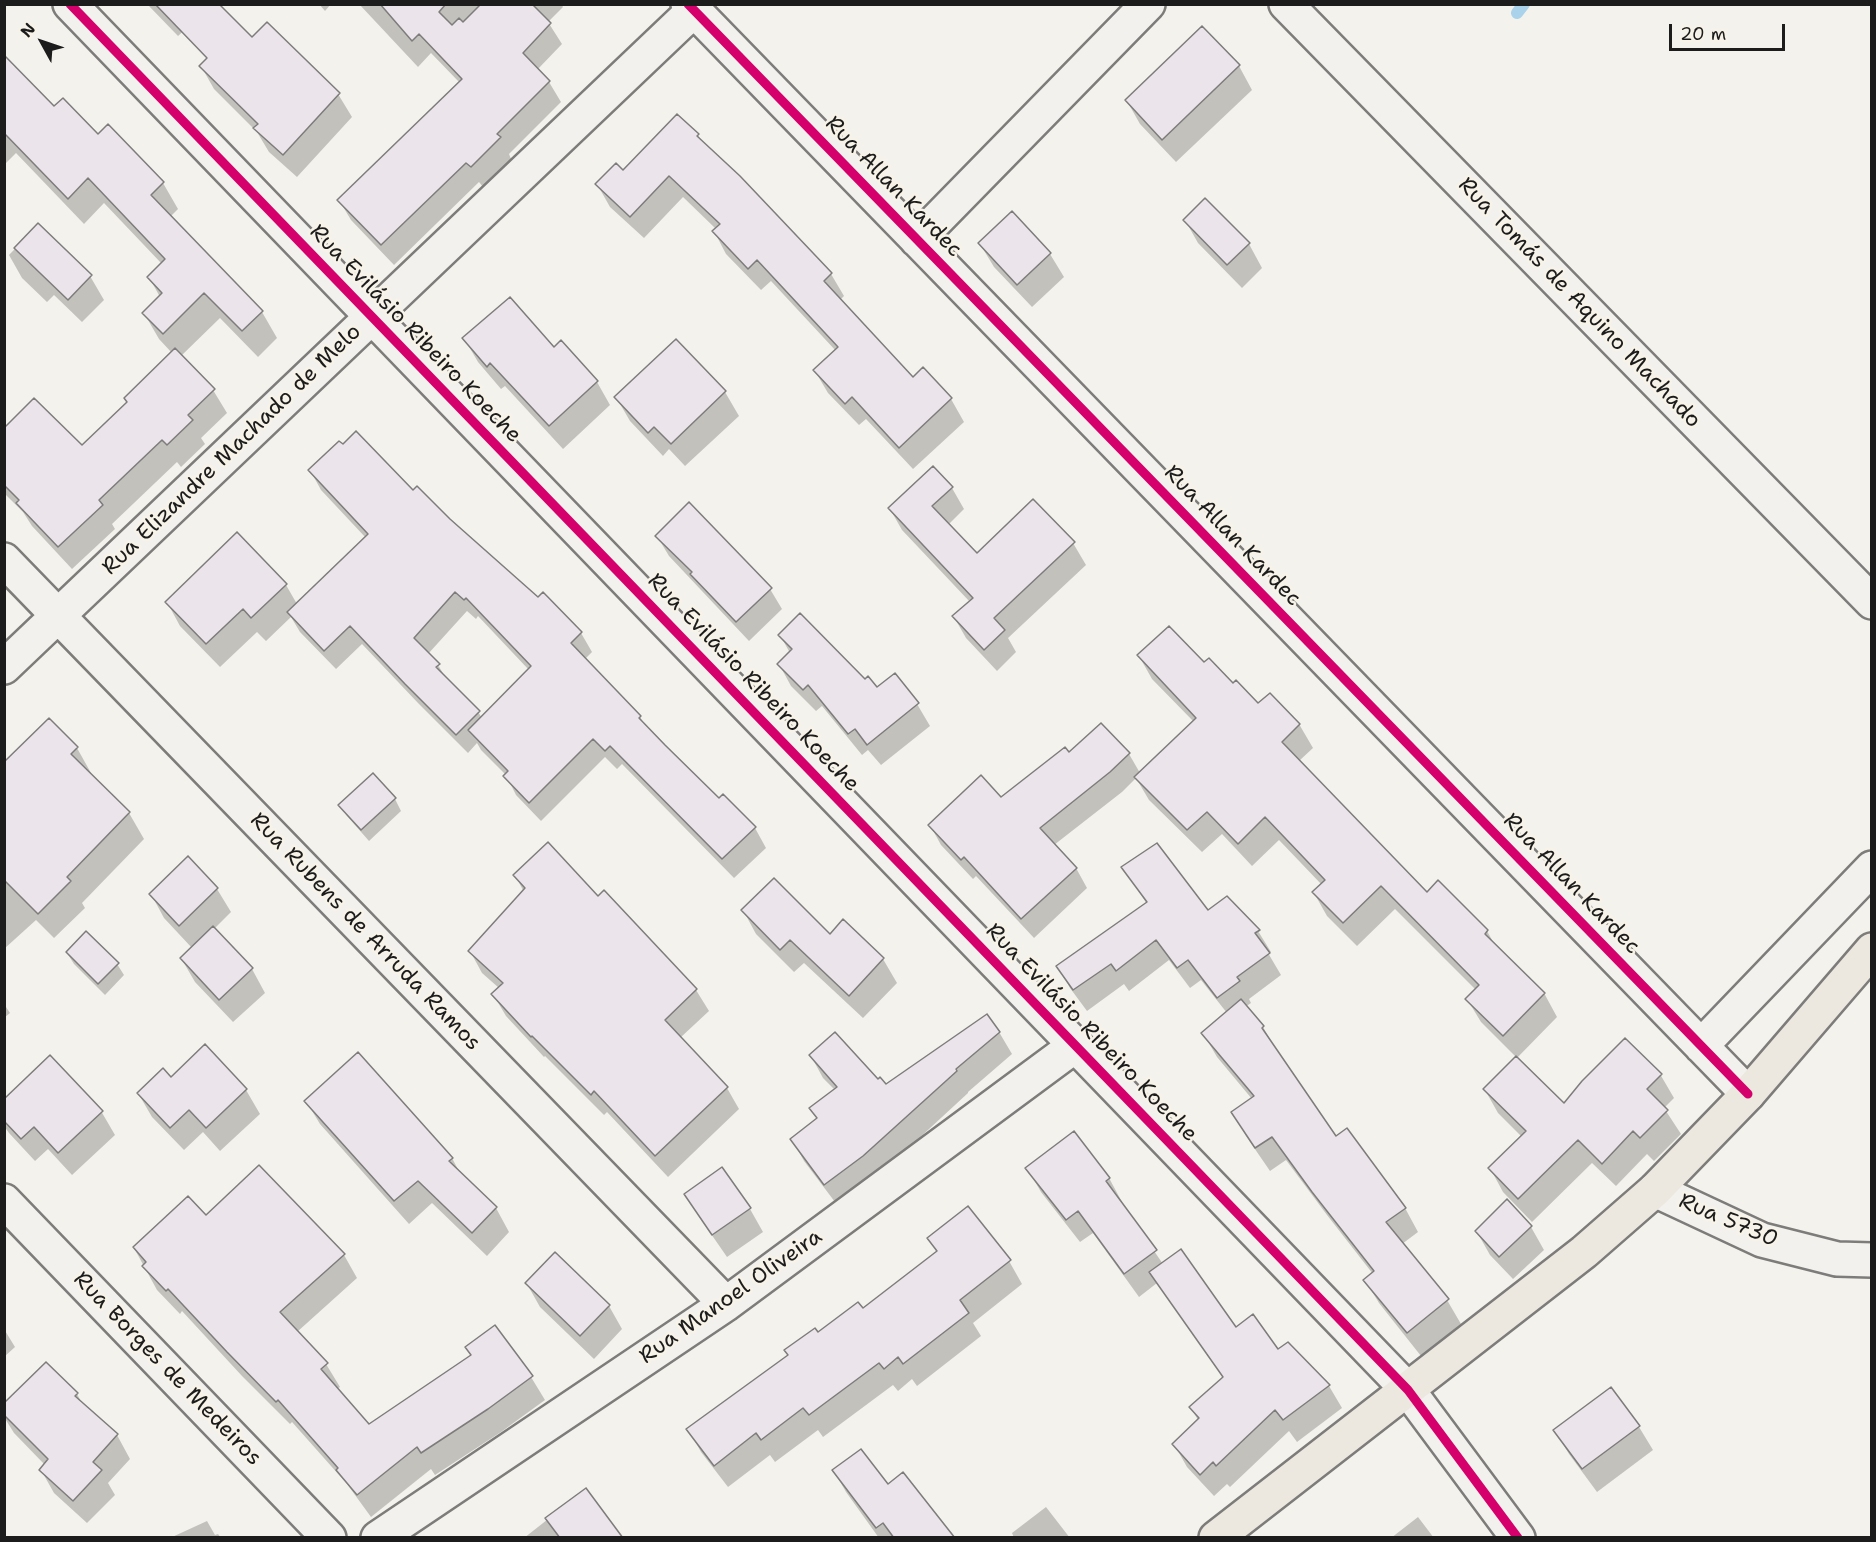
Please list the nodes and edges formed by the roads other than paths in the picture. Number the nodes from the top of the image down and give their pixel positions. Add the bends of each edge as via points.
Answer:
1 (70, 4) edge
2 (1148, 4) edge
3 (1286, 4) edge
4 (691, 7) edge
5 (917, 240) junction
6 (372, 317) junction
7 (4, 560) edge
8 (1872, 602) edge
9 (59, 616) junction
10 (4, 667) edge
11 (1872, 868) edge
12 (1872, 950) edge
13 (1076, 1045) junction
14 (1701, 1046) junction
15 (1748, 1095) junction
16 (1655, 1190) junction
17 (4, 1201) edge
18 (1872, 1260) edge
19 (726, 1304) junction
20 (1408, 1390) junction
21 (329, 1538) edge
22 (378, 1538) edge
23 (1216, 1538) edge
24 (1518, 1538) edge

1 - 6 street, Rua Evilásio Ribeiro Koeche
2 - 5 street
3 - 8 street, Rua Tomás de Aquino Machado
4 - 5 street, Rua Allan Kardec
4 - 6 street, Rua Elizandre Machado de Melo
5 - 14 street, Rua Allan Kardec
6 - 9 street, Rua Elizandre Machado de Melo
6 - 13 street, Rua Evilásio Ribeiro Koeche
7 - 9 street, Rua Rubens de Arruda Ramos
9 - 10 street, Rua Elizandre Machado de Melo
9 - 19 street, Rua Rubens de Arruda Ramos
11 - 14 street
12 - 15 main road
13 - 19 street, Rua Manoel Oliveira
13 - 20 street, Rua Evilásio Ribeiro Koeche
14 - 15 street, Rua Allan Kardec
15 - 16 main road
16 - 18 street, Rua 5730 via 1762,1240 1837,1259
16 - 20 main road via 1584,1252
17 - 21 street, Rua Borges de Medeiros
19 - 22 street, Rua Manoel Oliveira
20 - 23 main road
20 - 24 street, Rua Evilásio Ribeiro Koeche

